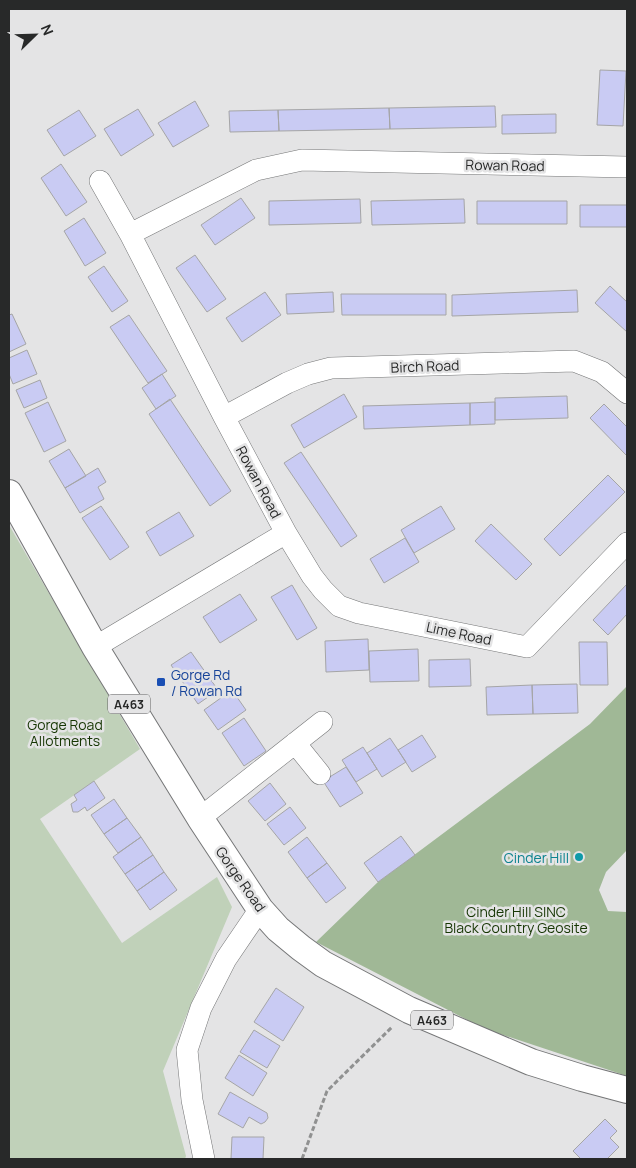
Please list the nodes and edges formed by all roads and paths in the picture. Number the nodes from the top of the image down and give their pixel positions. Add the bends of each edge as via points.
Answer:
1 (627, 167) edge
2 (100, 181) dead end
3 (130, 234) junction
4 (627, 393) edge
5 (224, 417) junction
6 (9, 493) edge
7 (286, 533) junction
8 (627, 544) edge
9 (95, 647) junction
10 (322, 722) dead end
11 (295, 742) junction
12 (320, 774) dead end
13 (200, 818) junction
14 (260, 909) junction
15 (409, 1010) junction
16 (627, 1090) edge
17 (204, 1159) edge
18 (302, 1159) edge

1 - 3 street, Rowan Road via 302,160 256,170
2 - 3 street, Rowan Road
3 - 5 street, Rowan Road
4 - 5 street, Birch Road via 602,372 574,361 331,368 308,374
5 - 7 street, Rowan Road
6 - 9 main road, Gorge Road / A463
7 - 8 street, Lime Road via 312,576 339,606 359,613 527,647
7 - 9 street, Rowan Road
9 - 13 main road, Gorge Road / A463
10 - 11 street
11 - 12 street
11 - 13 street
13 - 14 main road, Gorge Road / A463
14 - 15 main road, Gorge Road / A463 via 278,929 323,964
14 - 17 street via 226,959 201,1008 187,1050 192,1100
15 - 16 main road, Gorge Road / A463 via 530,1062
15 - 18 path via 327,1091

